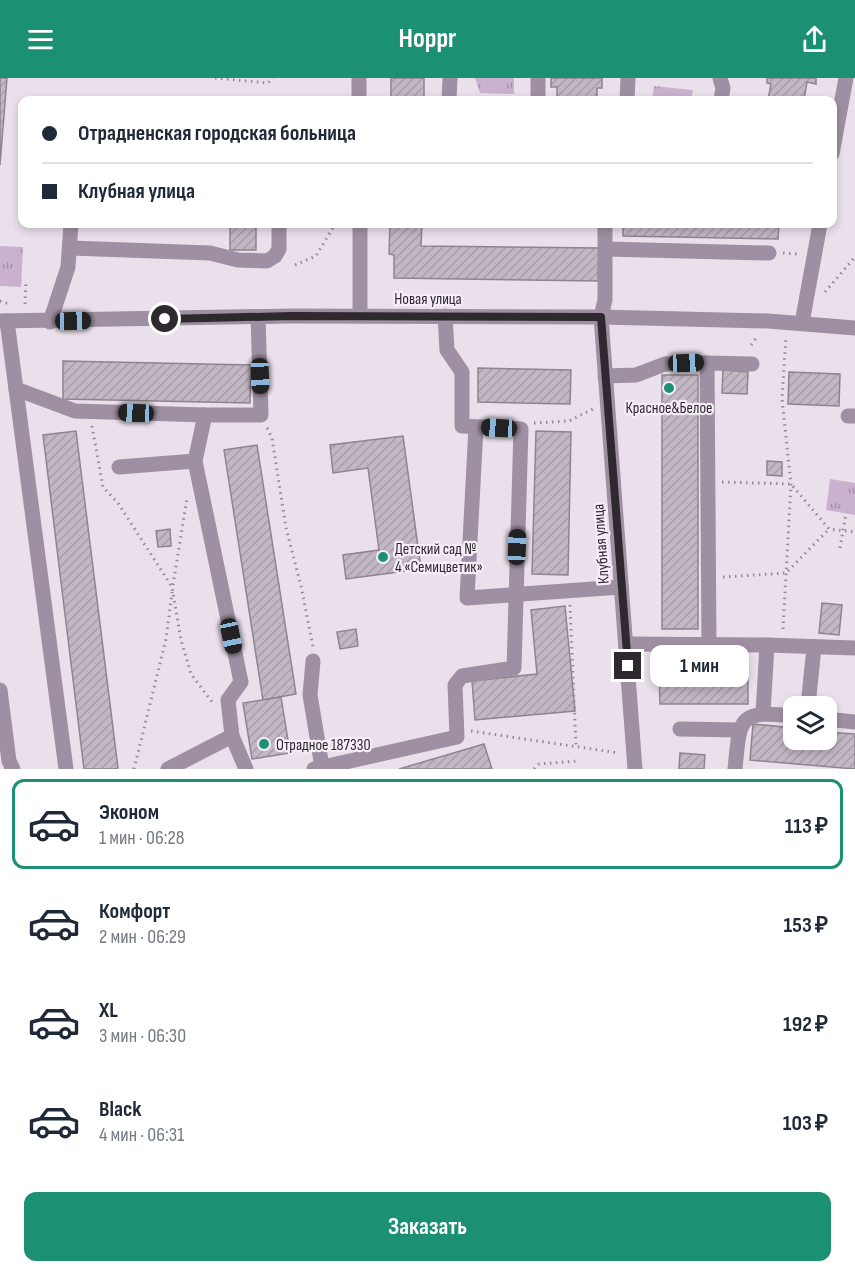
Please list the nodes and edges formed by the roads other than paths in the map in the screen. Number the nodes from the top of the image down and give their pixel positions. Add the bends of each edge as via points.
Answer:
1 (359, 78) edge
2 (450, 78) edge
3 (538, 78) edge
4 (628, 78) edge
5 (720, 78) edge
6 (846, 78) edge
7 (359, 96) edge
8 (449, 96) edge
9 (538, 96) edge
10 (627, 96) edge
11 (722, 96) edge
12 (837, 127) edge
13 (71, 228) edge
14 (279, 228) edge
15 (360, 228) edge
16 (605, 228) edge
17 (819, 228) edge
18 (70, 248) junction
19 (605, 249) junction
20 (769, 253) road end
21 (360, 316) junction
22 (445, 316) junction
23 (258, 317) junction
24 (601, 317) junction
25 (4, 321) edge
26 (50, 322) junction
27 (794, 323) junction
28 (855, 328) edge
29 (707, 363) junction
30 (752, 364) dead end
31 (605, 376) junction
32 (15, 389) junction
33 (205, 415) junction
34 (476, 427) junction
35 (119, 467) dead end
36 (196, 469) junction
37 (621, 587) junction
38 (515, 594) junction
39 (626, 644) junction
40 (709, 645) junction
41 (775, 646) junction
42 (814, 647) junction
43 (855, 648) edge
44 (313, 661) road end
45 (0, 690) edge
46 (809, 696) edge
47 (763, 713) junction
48 (783, 715) edge
49 (837, 720) edge
50 (855, 722) edge
51 (680, 729) dead end
52 (739, 730) junction
53 (232, 736) junction
54 (318, 768) edge
55 (13, 769) edge
56 (66, 769) edge
57 (168, 769) edge
58 (246, 769) edge
59 (636, 769) edge
60 (735, 769) edge

1 - 7 street
2 - 8 street
3 - 9 street
4 - 10 street
5 - 11 street
6 - 12 street
13 - 18 street
14 - 18 street via 279,249 267,261 238,260 210,253
15 - 21 street
16 - 19 street, Клубная улица
17 - 27 street via 805,308
18 - 26 street via 68,267
19 - 20 street
19 - 24 street, Клубная улица
21 - 22 street, Новая улица
21 - 23 street, Новая улица
22 - 24 street, Новая улица
22 - 34 street via 447,350 462,372 462,426
23 - 26 street, Новая улица
23 - 33 street via 261,415
24 - 27 street, Новая улица
24 - 31 street, Клубная улица
25 - 26 street, Новая улица
25 - 32 street
27 - 28 street, Новая улица
29 - 30 street
29 - 31 street via 665,364 636,375
29 - 40 street
31 - 37 street, Клубная улица
32 - 33 street via 75,411
32 - 56 street
33 - 36 street
34 - 38 street via 521,429
34 - 38 street via 467,598
35 - 36 street
36 - 53 street via 241,682 228,700
37 - 38 street
37 - 39 street, Клубная улица
38 - 54 street via 514,668 462,676 455,685 457,737
39 - 40 street
39 - 59 street, Клубная улица
40 - 41 street
41 - 42 street
41 - 47 street
42 - 43 street
42 - 46 street
44 - 54 street via 310,695
45 - 55 street
47 - 48 street
47 - 52 street via 748,716
49 - 50 street
51 - 52 street
52 - 60 street
53 - 57 street
53 - 58 street

